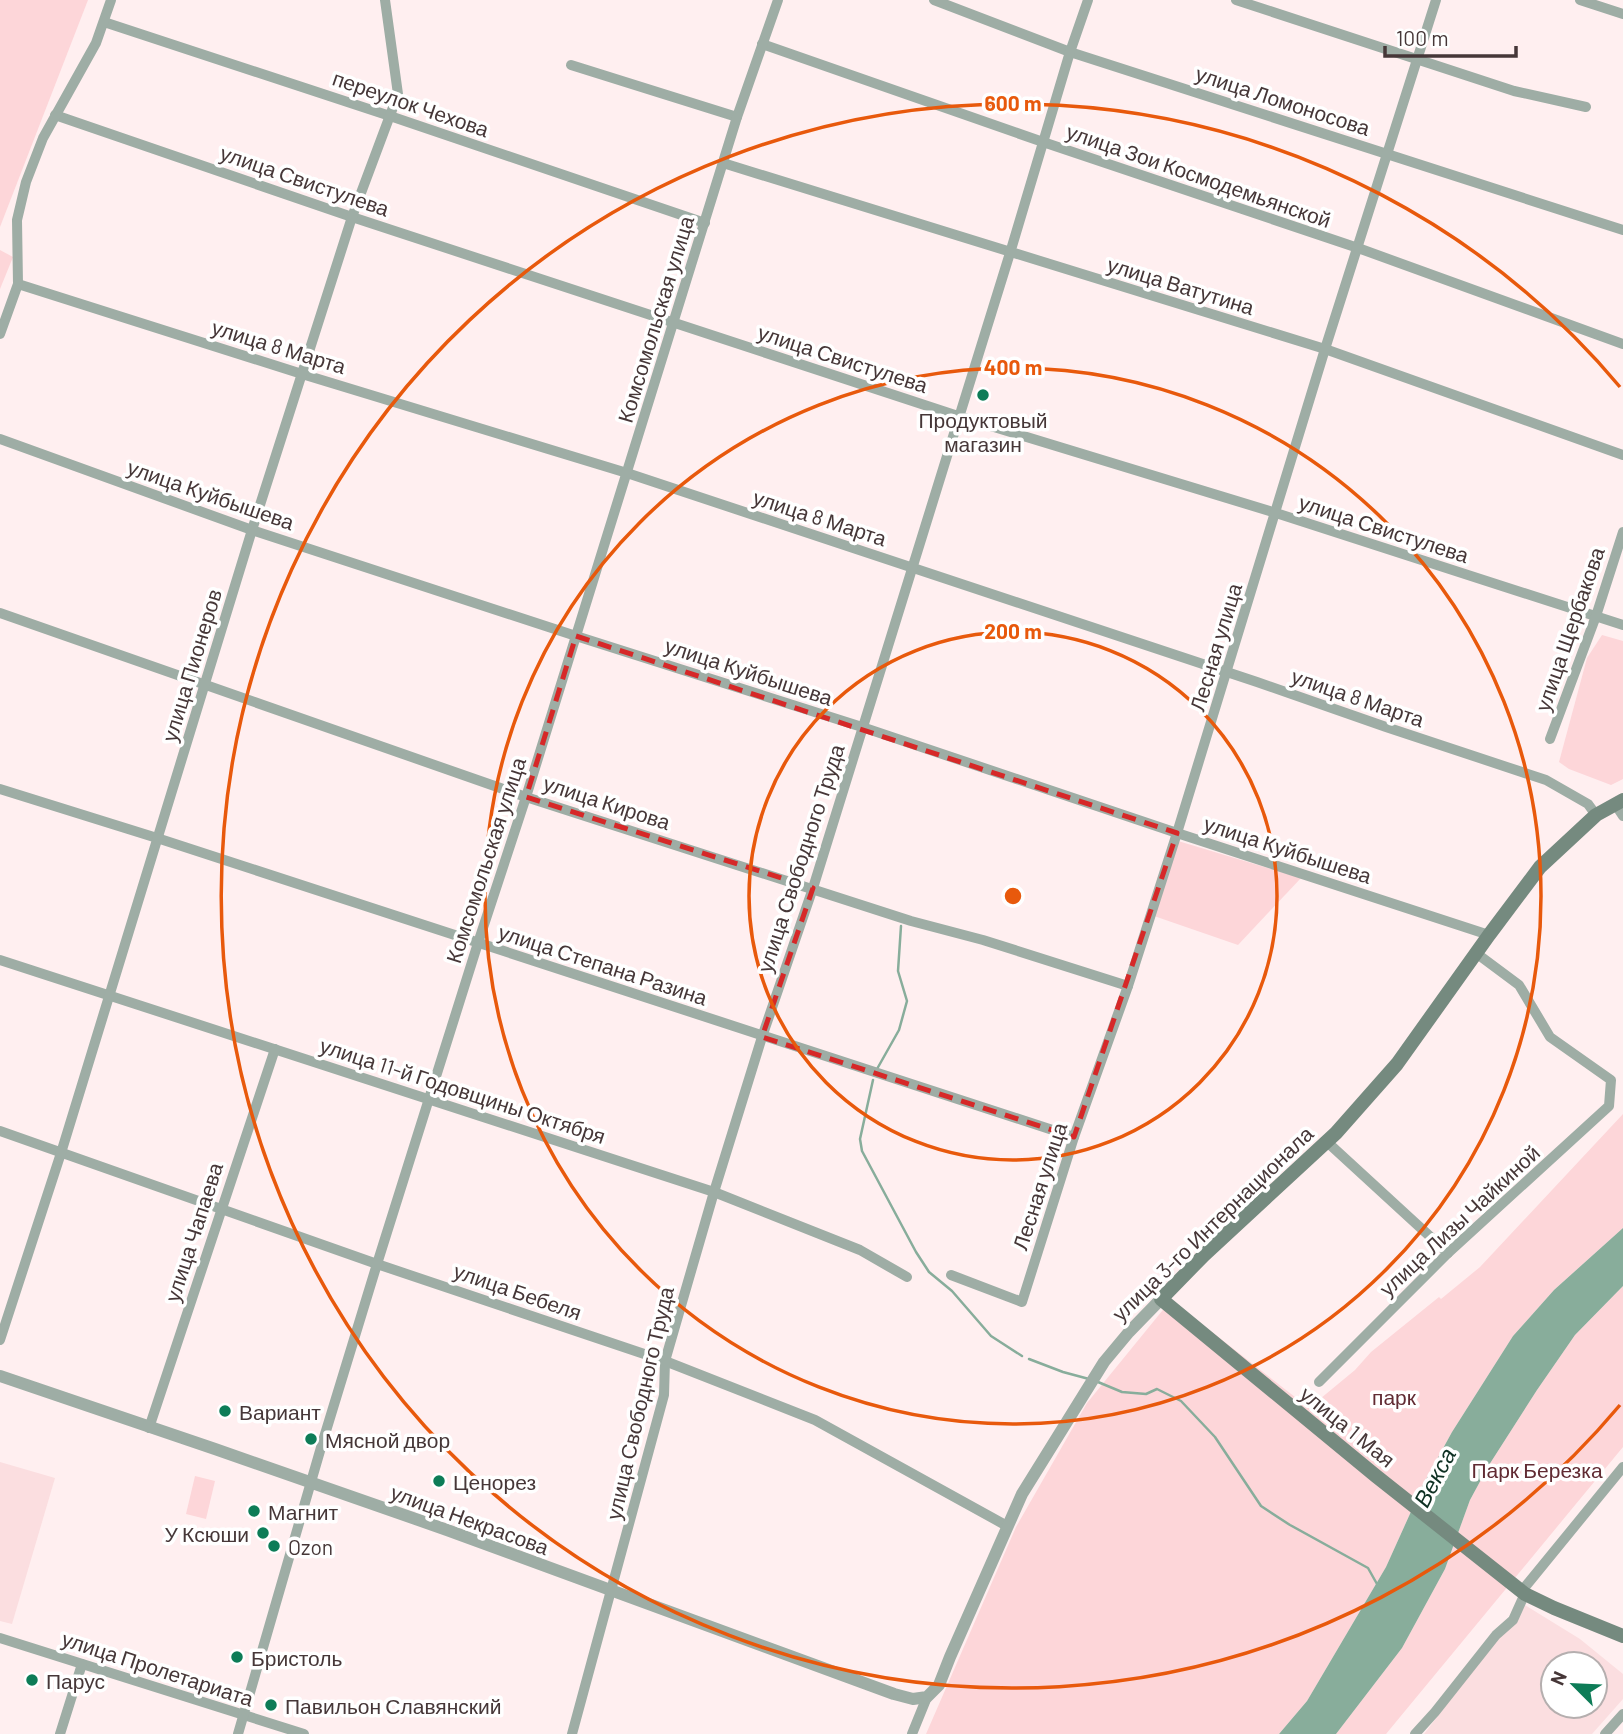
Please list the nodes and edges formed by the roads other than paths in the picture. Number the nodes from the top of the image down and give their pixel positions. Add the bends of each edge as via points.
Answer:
1 (111, 0) edge
2 (385, 0) edge
3 (778, 0) edge
4 (934, 0) edge
5 (1088, 0) edge
6 (1236, 0) edge
7 (1436, 0) edge
8 (1580, 0) edge
9 (1623, 14) edge
10 (104, 22) junction
11 (762, 44) junction
12 (1070, 52) junction
13 (1416, 60) junction
14 (571, 65) dead end
15 (1586, 107) dead end
16 (55, 115) junction
17 (390, 116) junction
18 (737, 117) junction
19 (1042, 142) junction
20 (1387, 154) junction
21 (723, 163) junction
22 (352, 217) junction
23 (705, 223) junction
24 (1623, 230) edge
25 (1358, 248) junction
26 (1010, 253) junction
27 (18, 284) junction
28 (674, 323) junction
29 (0, 334) edge
30 (1623, 344) edge
31 (1325, 349) junction
32 (302, 374) junction
33 (958, 416) junction
34 (0, 439) edge
35 (1623, 455) edge
36 (627, 473) junction
37 (1276, 513) junction
38 (252, 530) junction
39 (1623, 532) edge
40 (911, 568) junction
41 (0, 613) edge
42 (1596, 616) junction
43 (1623, 625) edge
44 (576, 636) junction
45 (1227, 672) junction
46 (205, 685) junction
47 (862, 727) junction
48 (1550, 738) dead end
49 (0, 789) edge
50 (526, 797) junction
51 (1620, 807) edge
52 (1596, 816) junction
53 (1177, 833) junction
54 (157, 838) junction
55 (813, 888) junction
56 (1489, 935) junction
57 (478, 943) junction
58 (1476, 953) junction
59 (0, 960) edge
60 (1128, 986) junction
61 (109, 996) junction
62 (762, 1037) junction
63 (275, 1049) junction
64 (429, 1100) junction
65 (0, 1131) edge
66 (1074, 1137) junction
67 (1326, 1142) junction
68 (61, 1153) junction
69 (714, 1192) junction
70 (221, 1209) junction
71 (1448, 1253) junction
72 (377, 1264) junction
73 (951, 1275) dead end
74 (907, 1277) dead end
75 (1161, 1299) junction
76 (0, 1340) edge
77 (665, 1361) junction
78 (0, 1376) edge
79 (1319, 1382) dead end
80 (149, 1428) junction
81 (1623, 1467) edge
82 (311, 1484) junction
83 (1007, 1526) junction
84 (1525, 1587) dead end
85 (612, 1590) junction
86 (1522, 1600) dead end
87 (1623, 1636) edge
88 (0, 1638) edge
89 (82, 1664) junction
90 (927, 1697) junction
91 (1623, 1714) edge
92 (243, 1716) junction
93 (60, 1734) edge
94 (238, 1734) edge
95 (304, 1734) edge
96 (572, 1734) edge
97 (912, 1734) edge
98 (1415, 1734) edge
99 (1605, 1734) edge

1 - 10 street
2 - 17 street, улица Пионеров via 398,94
3 - 11 street, Комсомольская улица
4 - 12 street, улица Ломоносова
5 - 12 street, улица Свободного Труда
6 - 13 street
7 - 13 street, Лесная улица
8 - 9 street
10 - 16 street
10 - 17 street, переулок Чехова
11 - 18 street, Комсомольская улица
11 - 19 street, улица Зои Космодемьянской
12 - 19 street, улица Свободного Труда
12 - 20 street, улица Ломоносова
13 - 15 street via 1514,91
13 - 20 street, Лесная улица
14 - 18 street
16 - 22 street, улица Свистулева
16 - 27 street via 20,207
17 - 22 street, улица Пионеров
17 - 23 street, переулок Чехова
18 - 21 street, Комсомольская улица
19 - 25 street, улица Зои Космодемьянской
19 - 26 street, улица Свободного Труда
20 - 24 street, улица Ломоносова
20 - 25 street, Лесная улица
21 - 23 street, Комсомольская улица
21 - 26 street, улица Ватутина
22 - 28 street, улица Свистулева
22 - 32 street, улица Пионеров
23 - 28 street, Комсомольская улица
25 - 30 street, улица Зои Космодемьянской
25 - 31 street, Лесная улица
26 - 31 street, улица Ватутина
26 - 33 street, улица Свободного Труда
27 - 29 street
27 - 32 street, улица 8 Марта
28 - 33 street, улица Свистулева
28 - 36 street, Комсомольская улица
31 - 35 street, улица Ватутина
31 - 37 street, Лесная улица
32 - 36 street, улица 8 Марта
32 - 38 street, улица Пионеров
33 - 37 street, улица Свистулева
33 - 40 street, улица Свободного Труда
34 - 38 street, улица Куйбышева
36 - 40 street, улица 8 Марта
36 - 44 street, Комсомольская улица
37 - 42 street, улица Свистулева
37 - 45 street, Лесная улица
38 - 44 street, улица Куйбышева
38 - 46 street, улица Пионеров
39 - 42 street, улица Щербакова
40 - 45 street, улица 8 Марта
40 - 47 street, улица Свободного Труда
41 - 46 street, улица Кирова
42 - 43 street, улица Свистулева
42 - 48 street, улица Щербакова
44 - 47 street, улица Куйбышева
44 - 50 street, Комсомольская улица
45 - 52 street, улица 8 Марта via 1546,780 1588,804
45 - 53 street, Лесная улица
46 - 50 street, улица Кирова
46 - 54 street, улица Пионеров
47 - 53 street, улица Куйбышева
47 - 55 street, улица Свободного Труда
49 - 54 street, улица Степана Разина
50 - 55 street, улица Кирова
50 - 57 street, Комсомольская улица
51 - 52 main road, улица 3-го Интернационала
52 - 56 main road, улица 3-го Интернационала via 1540,867
53 - 56 street, улица Куйбышева
53 - 60 street, Лесная улица
54 - 57 street, улица Степана Разина
54 - 61 street, улица Пионеров
55 - 60 street, улица Кирова
55 - 62 street, улица Свободного Труда
56 - 58 main road, улица 3-го Интернационала
57 - 62 street, улица Степана Разина
57 - 64 street, Комсомольская улица
58 - 67 main road, улица 3-го Интернационала via 1397,1064
58 - 71 street, улица Лизы Чайкиной via 1519,985 1550,1037 1611,1080 1609,1106
59 - 61 street, улица 11-й Годовщины Октября
60 - 66 street, Лесная улица
61 - 63 street, улица 11-й Годовщины Октября
61 - 68 street, улица Пионеров
62 - 66 street, улица Степана Разина
62 - 69 street, улица Свободного Труда
63 - 64 street, улица 11-й Годовщины Октября
63 - 70 street, улица Чапаева
64 - 69 street, улица 11-й Годовщины Октября
64 - 72 street, Комсомольская улица
65 - 68 street, улица Бебеля
66 - 73 street, Лесная улица via 1022,1302
67 - 71 street
67 - 75 main road, улица 3-го Интернационала
68 - 70 street, улица Бебеля
68 - 76 street, улица Пионеров
69 - 74 street, улица 11-й Годовщины Октября via 860,1250
69 - 77 street, улица Свободного Труда
70 - 72 street, улица Бебеля
70 - 80 street, улица Чапаева
71 - 79 street, улица Лизы Чайкиной
72 - 77 street, улица Бебеля
72 - 82 street, Комсомольская улица
75 - 83 street, улица 3-го Интернационала via 1104,1362 1022,1493
75 - 87 main road, улица 1 Мая via 1525,1594
77 - 83 street, улица Бебеля via 815,1420
77 - 85 street, улица Свободного Труда via 664,1395
78 - 80 street, улица Некрасова
80 - 82 street, улица Некрасова
81 - 84 street
82 - 85 street, улица Некрасова
82 - 92 street, Комсомольская улица
83 - 90 street, улица 3-го Интернационала via 939,1685
85 - 90 street, улица Некрасова via 894,1694
85 - 96 street, улица Свободного Труда
86 - 98 street via 1513,1620
88 - 89 street, улица Пролетариата
89 - 92 street, улица Пролетариата
89 - 93 street
90 - 97 street, улица 3-го Интернационала
91 - 99 street
92 - 94 street, Комсомольская улица
92 - 95 street, улица Пролетариата

